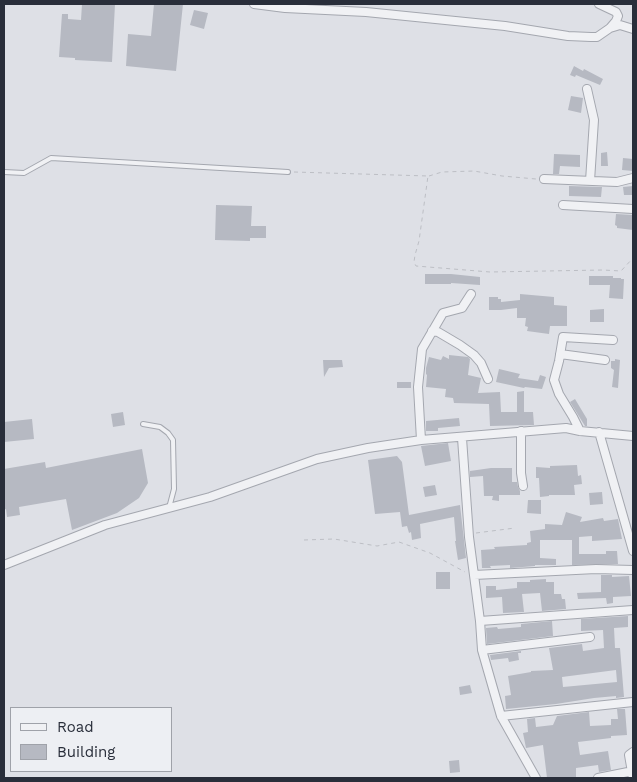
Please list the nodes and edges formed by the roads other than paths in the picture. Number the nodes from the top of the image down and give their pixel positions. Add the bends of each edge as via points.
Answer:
1 (254, 4) edge
2 (599, 4) edge
3 (610, 28) junction
4 (633, 29) edge
5 (587, 89) dead end
6 (4, 172) edge
7 (288, 172) road end
8 (633, 178) edge
9 (544, 179) road end
10 (590, 181) junction
11 (563, 205) dead end
12 (633, 209) edge
13 (472, 294) dead end
14 (432, 331) junction
15 (613, 340) dead end
16 (560, 354) junction
17 (605, 360) dead end
18 (488, 380) dead end
19 (143, 424) dead end
20 (521, 431) junction
21 (580, 431) junction
22 (598, 432) junction
23 (633, 436) edge
24 (462, 438) junction
25 (422, 440) junction
26 (523, 486) dead end
27 (169, 508) junction
28 (633, 551) edge
29 (4, 565) edge
30 (633, 570) edge
31 (473, 573) junction
32 (633, 610) edge
33 (480, 621) junction
34 (590, 637) dead end
35 (482, 650) junction
36 (633, 702) edge
37 (501, 716) junction
38 (633, 752) edge
39 (633, 774) edge
40 (536, 778) edge
41 (598, 778) edge

1 - 3 street via 505,26 568,36 597,37
2 - 3 street via 618,16
3 - 4 street via 620,25
5 - 10 street via 594,120
6 - 7 lane via 24,173 51,158
8 - 10 street via 617,182
9 - 10 street
11 - 12 street
13 - 14 street via 462,308 443,313
14 - 18 street via 453,340 474,355
14 - 25 street via 422,349 418,388
15 - 16 street via 563,337
16 - 17 street
16 - 21 street via 554,380
19 - 27 lane via 160,427 174,440 174,489
20 - 21 street via 566,428
20 - 24 street
20 - 26 street
21 - 22 street
22 - 23 street
22 - 28 street
24 - 25 street
24 - 31 street
25 - 27 street via 317,459
27 - 29 street via 105,525
30 - 31 street
31 - 33 street
32 - 33 street
33 - 35 street
34 - 35 street
35 - 37 street
36 - 37 street
37 - 40 street
38 - 39 street via 629,756
39 - 41 street

